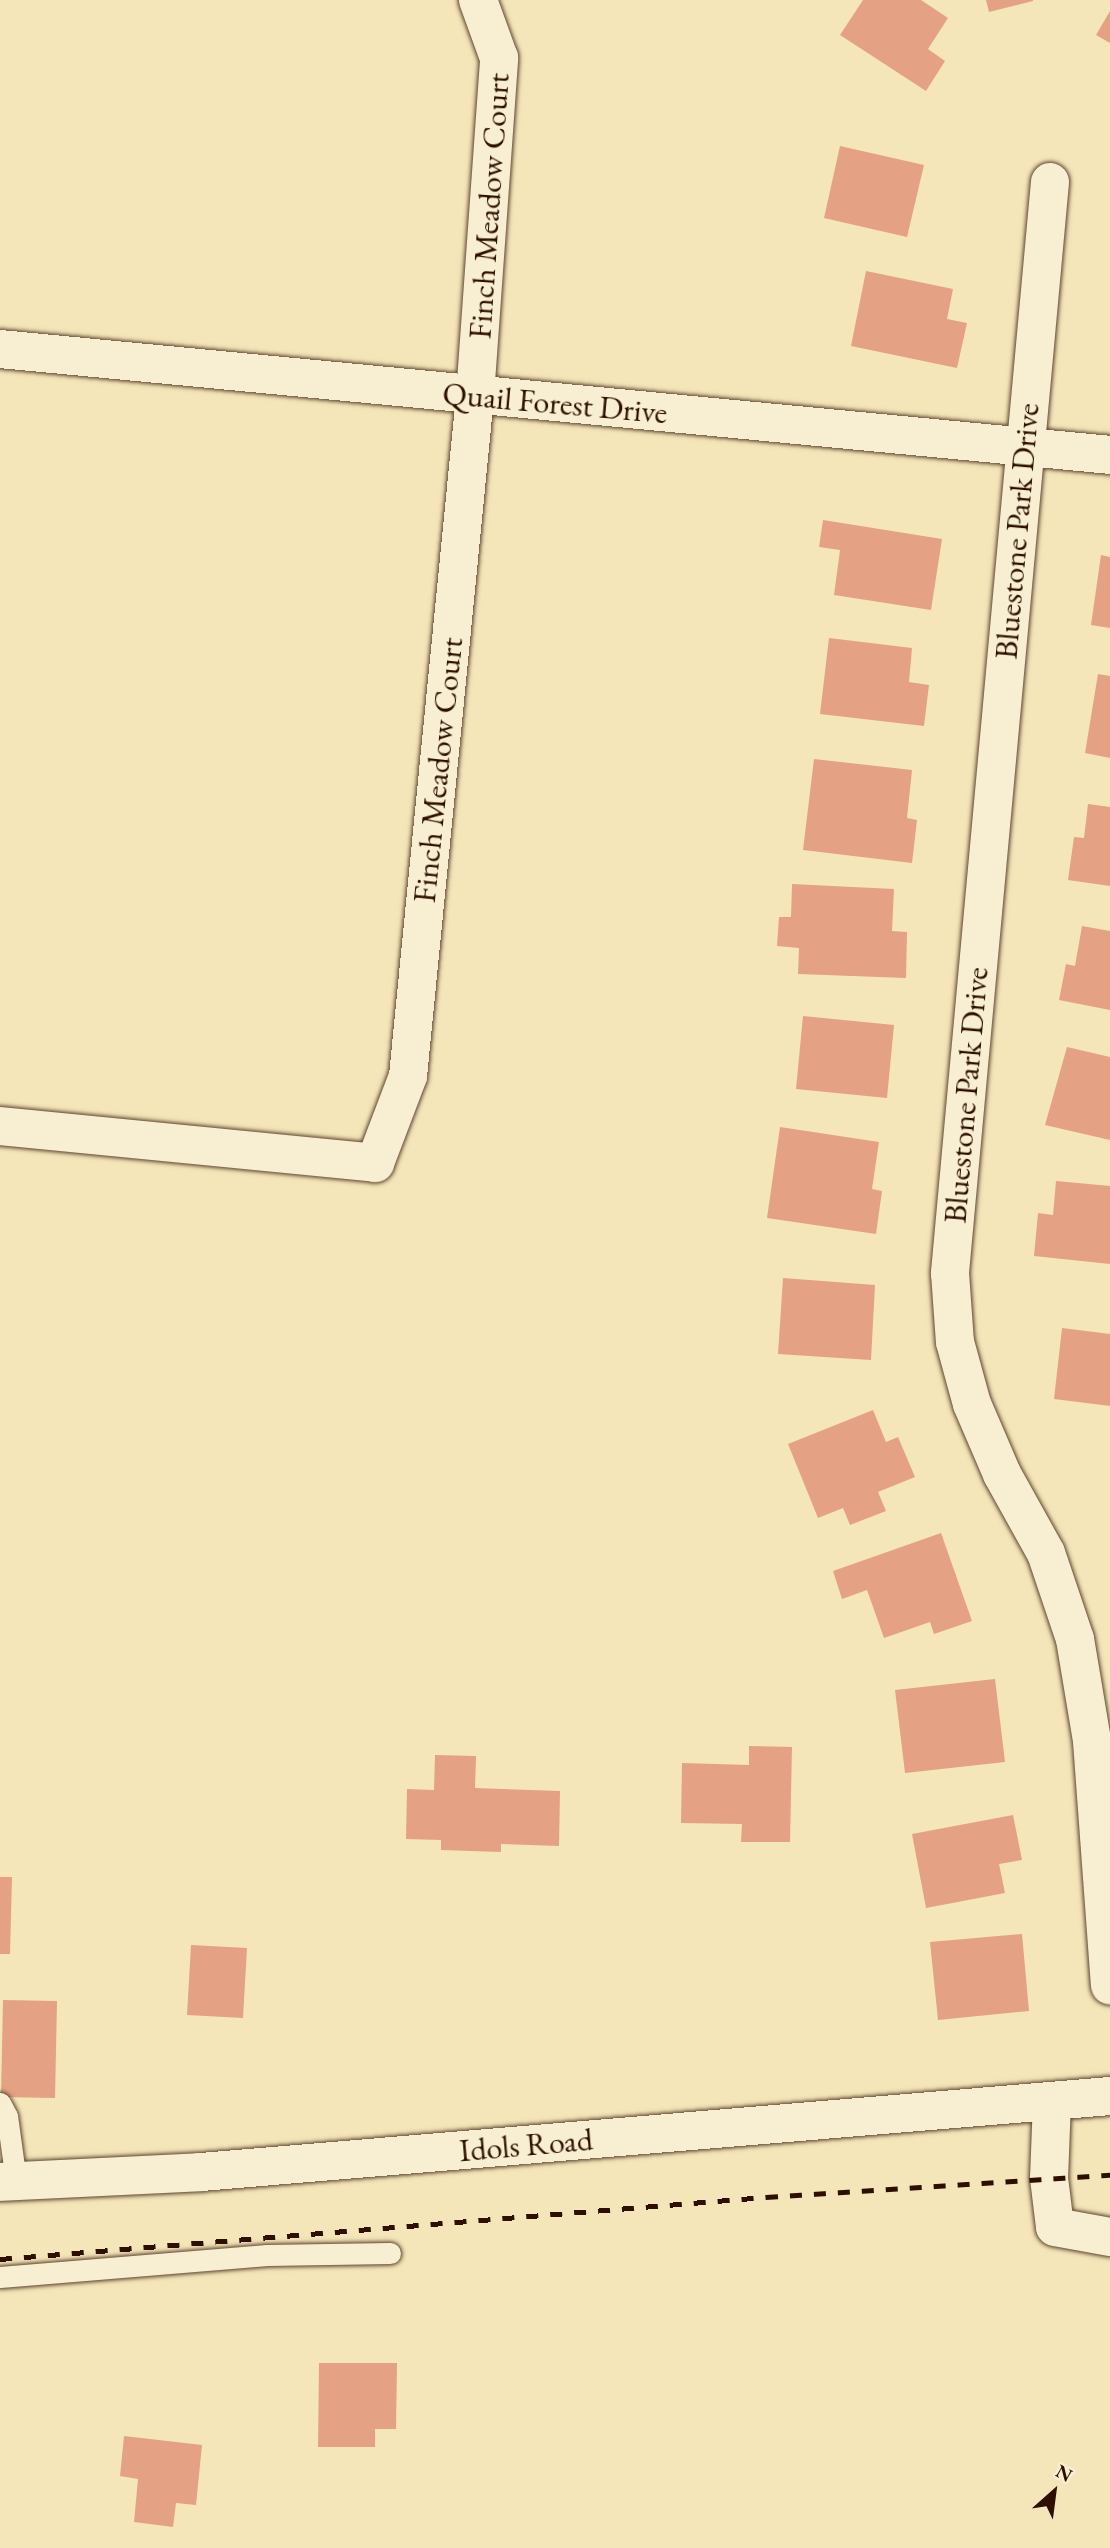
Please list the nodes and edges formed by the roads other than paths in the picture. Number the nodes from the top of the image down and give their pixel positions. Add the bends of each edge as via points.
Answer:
1 (478, 0) edge
2 (1050, 182) dead end
3 (0, 349) edge
4 (475, 396) junction
5 (1024, 446) junction
6 (1110, 455) edge
7 (0, 1126) edge
8 (1101, 1740) edge
9 (1110, 1985) edge
10 (1110, 2096) edge
11 (1052, 2101) junction
12 (0, 2103) edge
13 (8, 2181) edge
14 (1110, 2236) edge
15 (390, 2253) dead end
16 (0, 2277) edge

1 - 4 street, Finch Meadow Court via 499,58
2 - 5 street, Bluestone Park Drive
3 - 4 street, Quail Forest Drive
4 - 5 street, Quail Forest Drive
4 - 7 street, Finch Meadow Court via 408,1076 375,1163
5 - 6 street, Quail Forest Drive
5 - 8 street, Bluestone Park Drive via 950,1273 955,1342 972,1404 1002,1474 1046,1553
8 - 9 street, Bluestone Park Drive
10 - 11 street, Idols Road
11 - 13 street, Idols Road via 201,2172
11 - 14 street via 1049,2178 1055,2228
12 - 13 lane via 7,2116
15 - 16 lane via 267,2255

